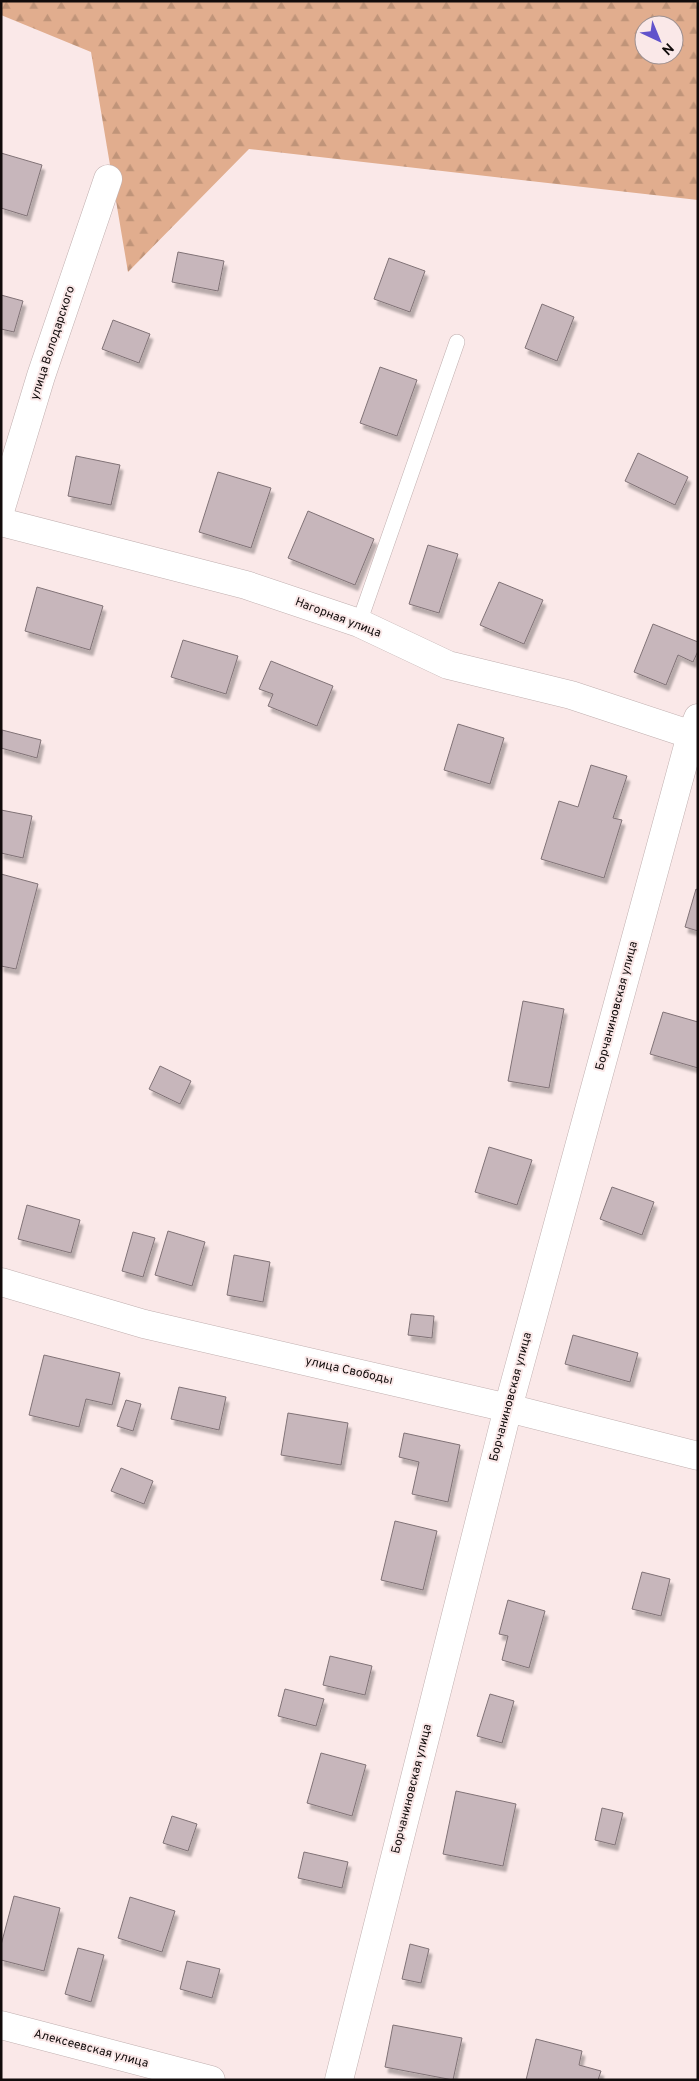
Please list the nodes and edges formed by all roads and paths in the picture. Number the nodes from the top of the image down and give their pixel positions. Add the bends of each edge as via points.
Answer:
1 (108, 179) dead end
2 (457, 342) dead end
3 (1, 508) edge
4 (1, 522) edge
5 (359, 623) junction
6 (696, 730) edge
7 (1, 1282) edge
8 (508, 1408) junction
9 (698, 1456) edge
10 (1, 2025) edge
11 (210, 2080) edge
12 (339, 2080) edge

1 - 3 street, улица Володарского via 41,376
2 - 5 lane
4 - 5 street, Нагорная улица via 246,586
5 - 6 street, Нагорная улица via 448,666 571,695
6 - 8 street, Борчаниновская улица
7 - 8 street, улица Свободы via 144,1324
8 - 9 street, улица Свободы
8 - 12 street, Борчаниновская улица
10 - 11 street, Алексеевская улица

